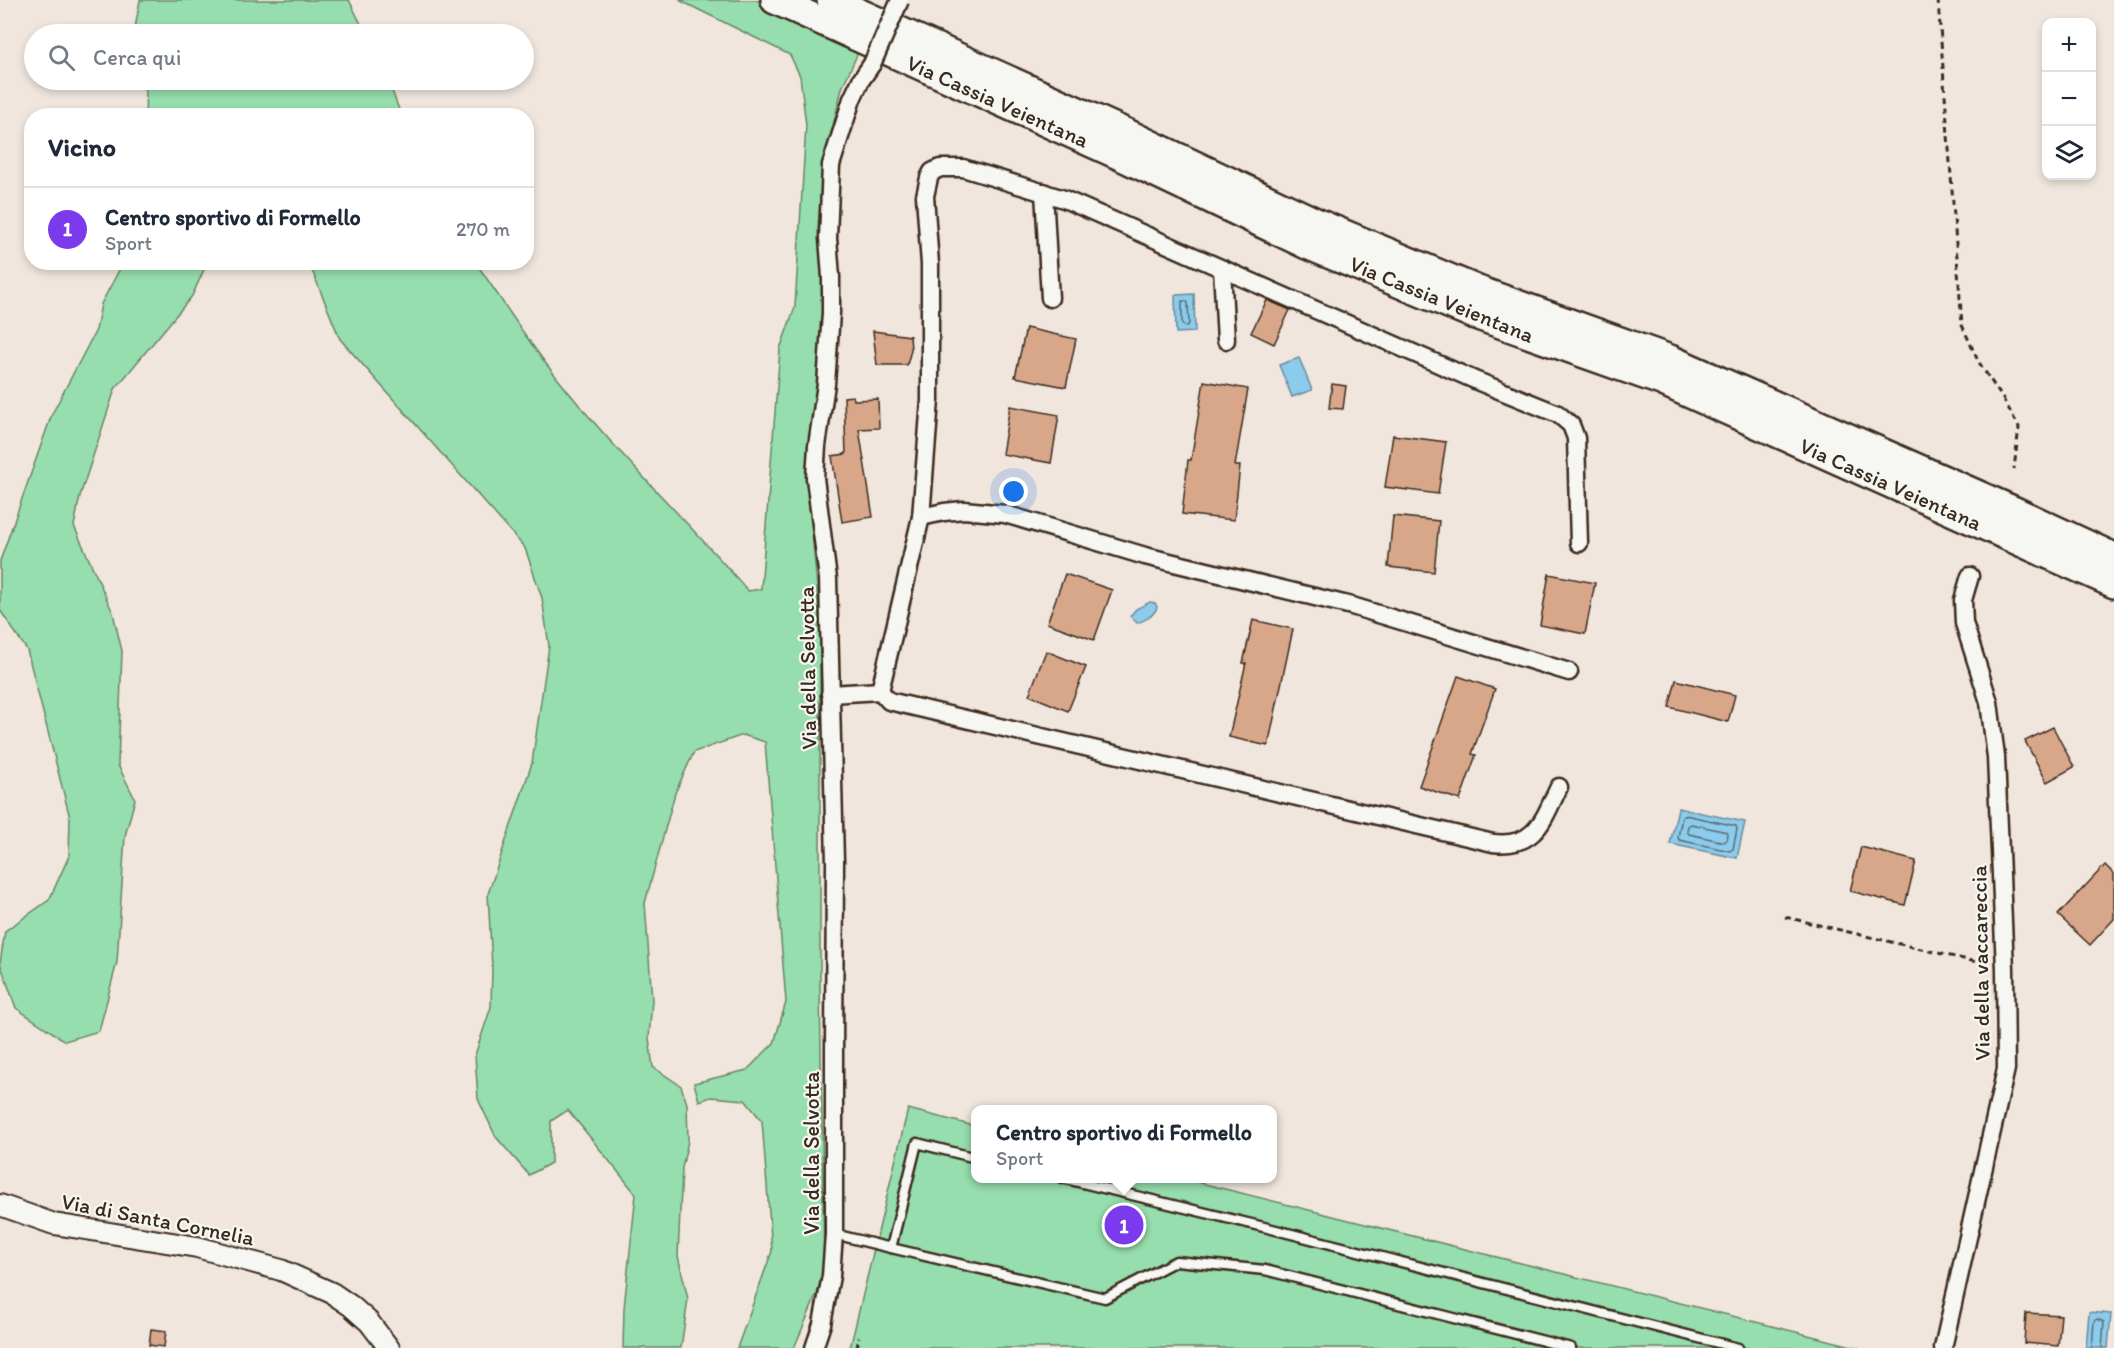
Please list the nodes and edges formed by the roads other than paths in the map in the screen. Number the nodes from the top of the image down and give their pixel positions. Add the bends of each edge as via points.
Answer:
1 (775, 0) edge
2 (831, 0) edge
3 (900, 0) edge
4 (1044, 192) junction
5 (1222, 269) junction
6 (1050, 298) dead end
7 (1226, 340) dead end
8 (921, 517) junction
9 (1579, 543) dead end
10 (2114, 557) edge
11 (1970, 576) dead end
12 (2114, 584) edge
13 (1569, 672) dead end
14 (880, 691) junction
15 (830, 694) junction
16 (1559, 787) dead end
17 (971, 1157) edge
18 (1079, 1183) edge
19 (0, 1205) edge
20 (834, 1234) junction
21 (891, 1248) junction
22 (389, 1348) edge
23 (814, 1348) edge
24 (1570, 1348) edge
25 (1738, 1348) edge
26 (1943, 1348) edge

1 - 12 highway, Via Cassia Veientana via 1307,245 1475,315 1661,381
2 - 10 highway, Via Cassia Veientana via 1318,223 1478,290 1670,359
3 - 15 street, Via della Selvotta, bridge via 852,99 831,165 831,323 815,478 828,579
4 - 5 street
4 - 6 street
4 - 8 street via 957,167 932,172 927,183 930,400
5 - 7 street
5 - 9 street via 1566,419 1577,445
8 - 13 street via 964,510 1005,514 1145,556 1352,606
8 - 14 street
11 - 26 street, Via della vaccareccia via 1963,614 1989,702 1994,738 2006,1069
14 - 15 street
14 - 16 street via 889,701 1493,843 1515,843 1528,837 1543,820
15 - 20 street, Via della Selvotta via 835,862
17 - 21 lane via 917,1143
18 - 25 lane
19 - 22 street, Via di Santa Cornelia via 54,1224 197,1247 281,1270 351,1306
20 - 21 lane
20 - 23 street, Via della Selvotta via 831,1276
21 - 24 lane via 1105,1298 1176,1261 1265,1270

